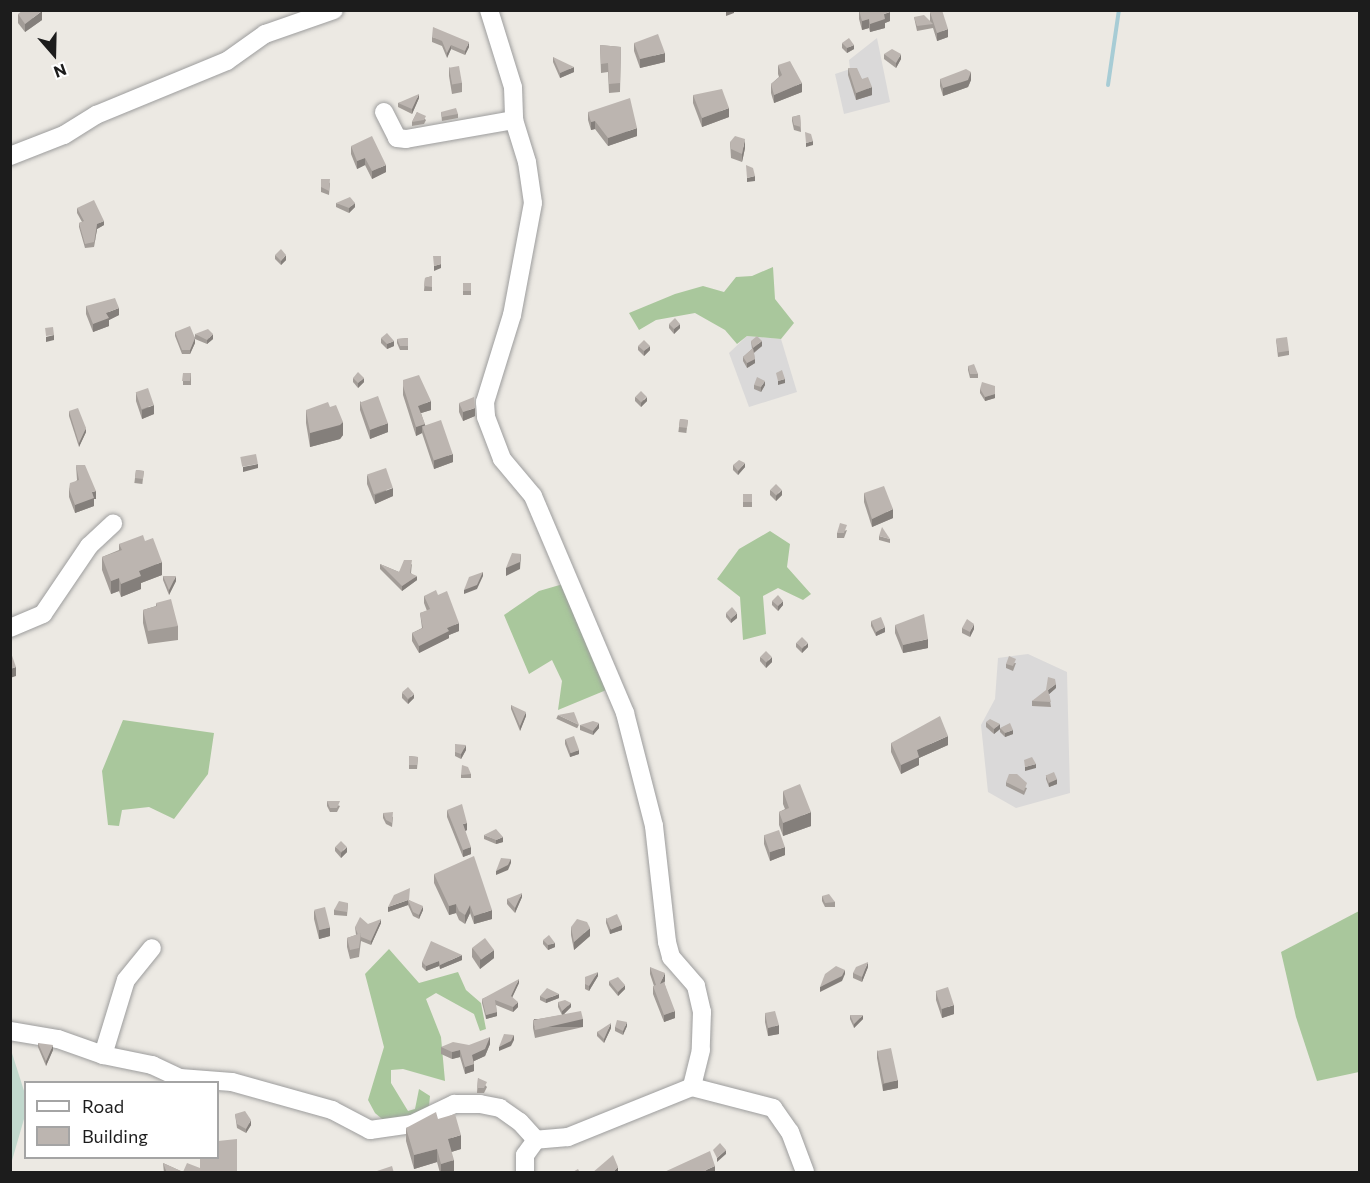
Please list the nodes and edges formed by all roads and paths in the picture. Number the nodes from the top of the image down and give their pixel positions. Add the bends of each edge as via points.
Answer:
1 (333, 10) edge
2 (489, 10) edge
3 (384, 112) dead end
4 (514, 120) junction
5 (10, 156) edge
6 (113, 524) dead end
7 (10, 628) edge
8 (152, 948) dead end
9 (10, 1031) edge
10 (103, 1055) junction
11 (692, 1087) junction
12 (536, 1140) junction
13 (525, 1173) edge
14 (805, 1173) edge

1 - 5 street via 265,34 227,62 96,115 64,135
2 - 4 street via 513,87
3 - 4 street via 397,138 406,139
4 - 11 street via 527,162 533,203 512,315 485,402 486,417 502,459 538,507 625,713 654,826 667,942 671,957 696,986 701,1000 701,1050
6 - 7 street via 89,546 43,614
8 - 10 street via 126,980
9 - 10 street via 58,1039
10 - 12 street via 152,1065 180,1078 232,1082 332,1110 370,1130 412,1124 454,1104 480,1104 500,1108
11 - 12 street via 568,1137
11 - 14 street via 773,1108 790,1132
12 - 13 street via 525,1155

